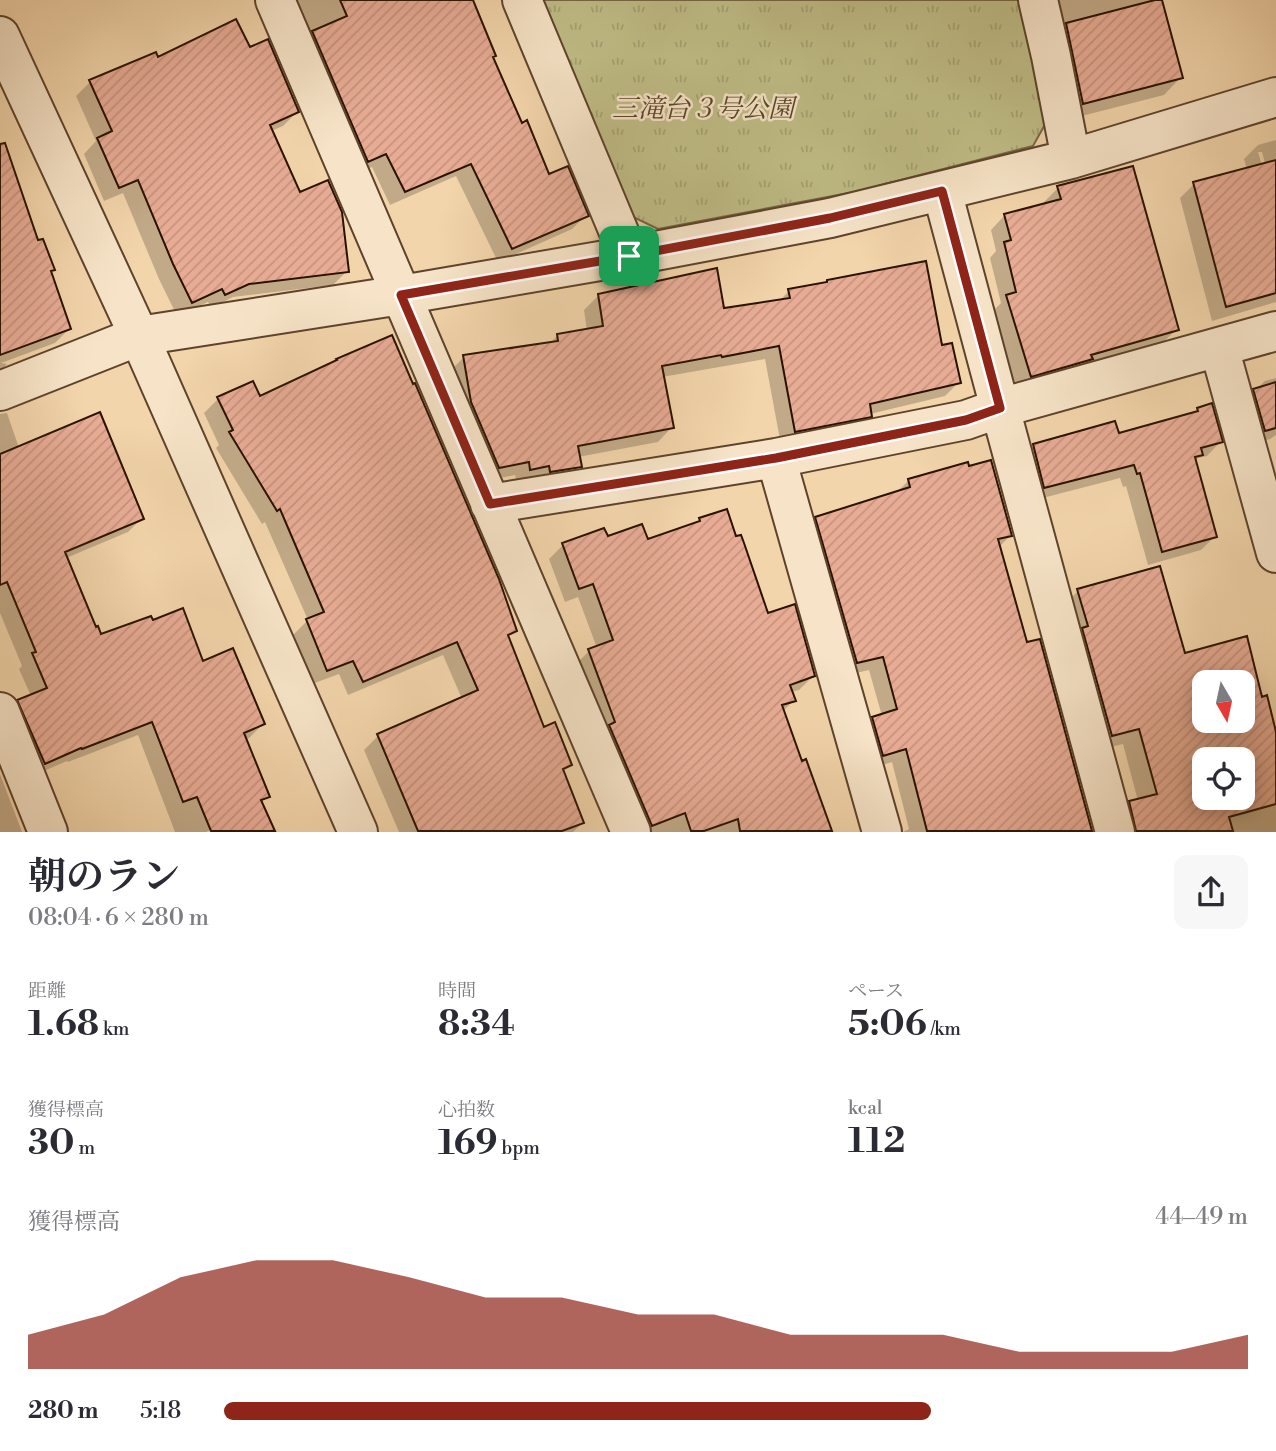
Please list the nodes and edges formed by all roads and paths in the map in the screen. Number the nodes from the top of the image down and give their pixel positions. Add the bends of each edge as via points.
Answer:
1 (275, 0) edge
2 (522, 0) edge
3 (1038, 0) edge
4 (0, 36) edge
5 (1276, 97) edge
6 (1071, 159) junction
7 (942, 191) junction
8 (629, 256) junction
9 (401, 295) junction
10 (1276, 331) edge
11 (139, 336) junction
12 (1219, 347) junction
13 (0, 391) edge
14 (1000, 408) junction
15 (776, 458) junction
16 (490, 504) junction
17 (1276, 552) edge
18 (0, 712) edge
19 (48, 831) edge
20 (358, 831) edge
21 (631, 831) edge
22 (882, 831) edge
23 (1115, 831) edge

1 - 9 street
2 - 8 street
3 - 6 street
4 - 11 street
5 - 6 street
6 - 7 street
7 - 8 street via 830,218
7 - 14 street
8 - 9 street
9 - 11 street
9 - 16 street
10 - 12 street
11 - 13 street
11 - 20 street
12 - 14 street
12 - 17 street
14 - 15 street via 966,420
14 - 23 street
15 - 16 street
15 - 22 street
16 - 21 street
18 - 19 street

